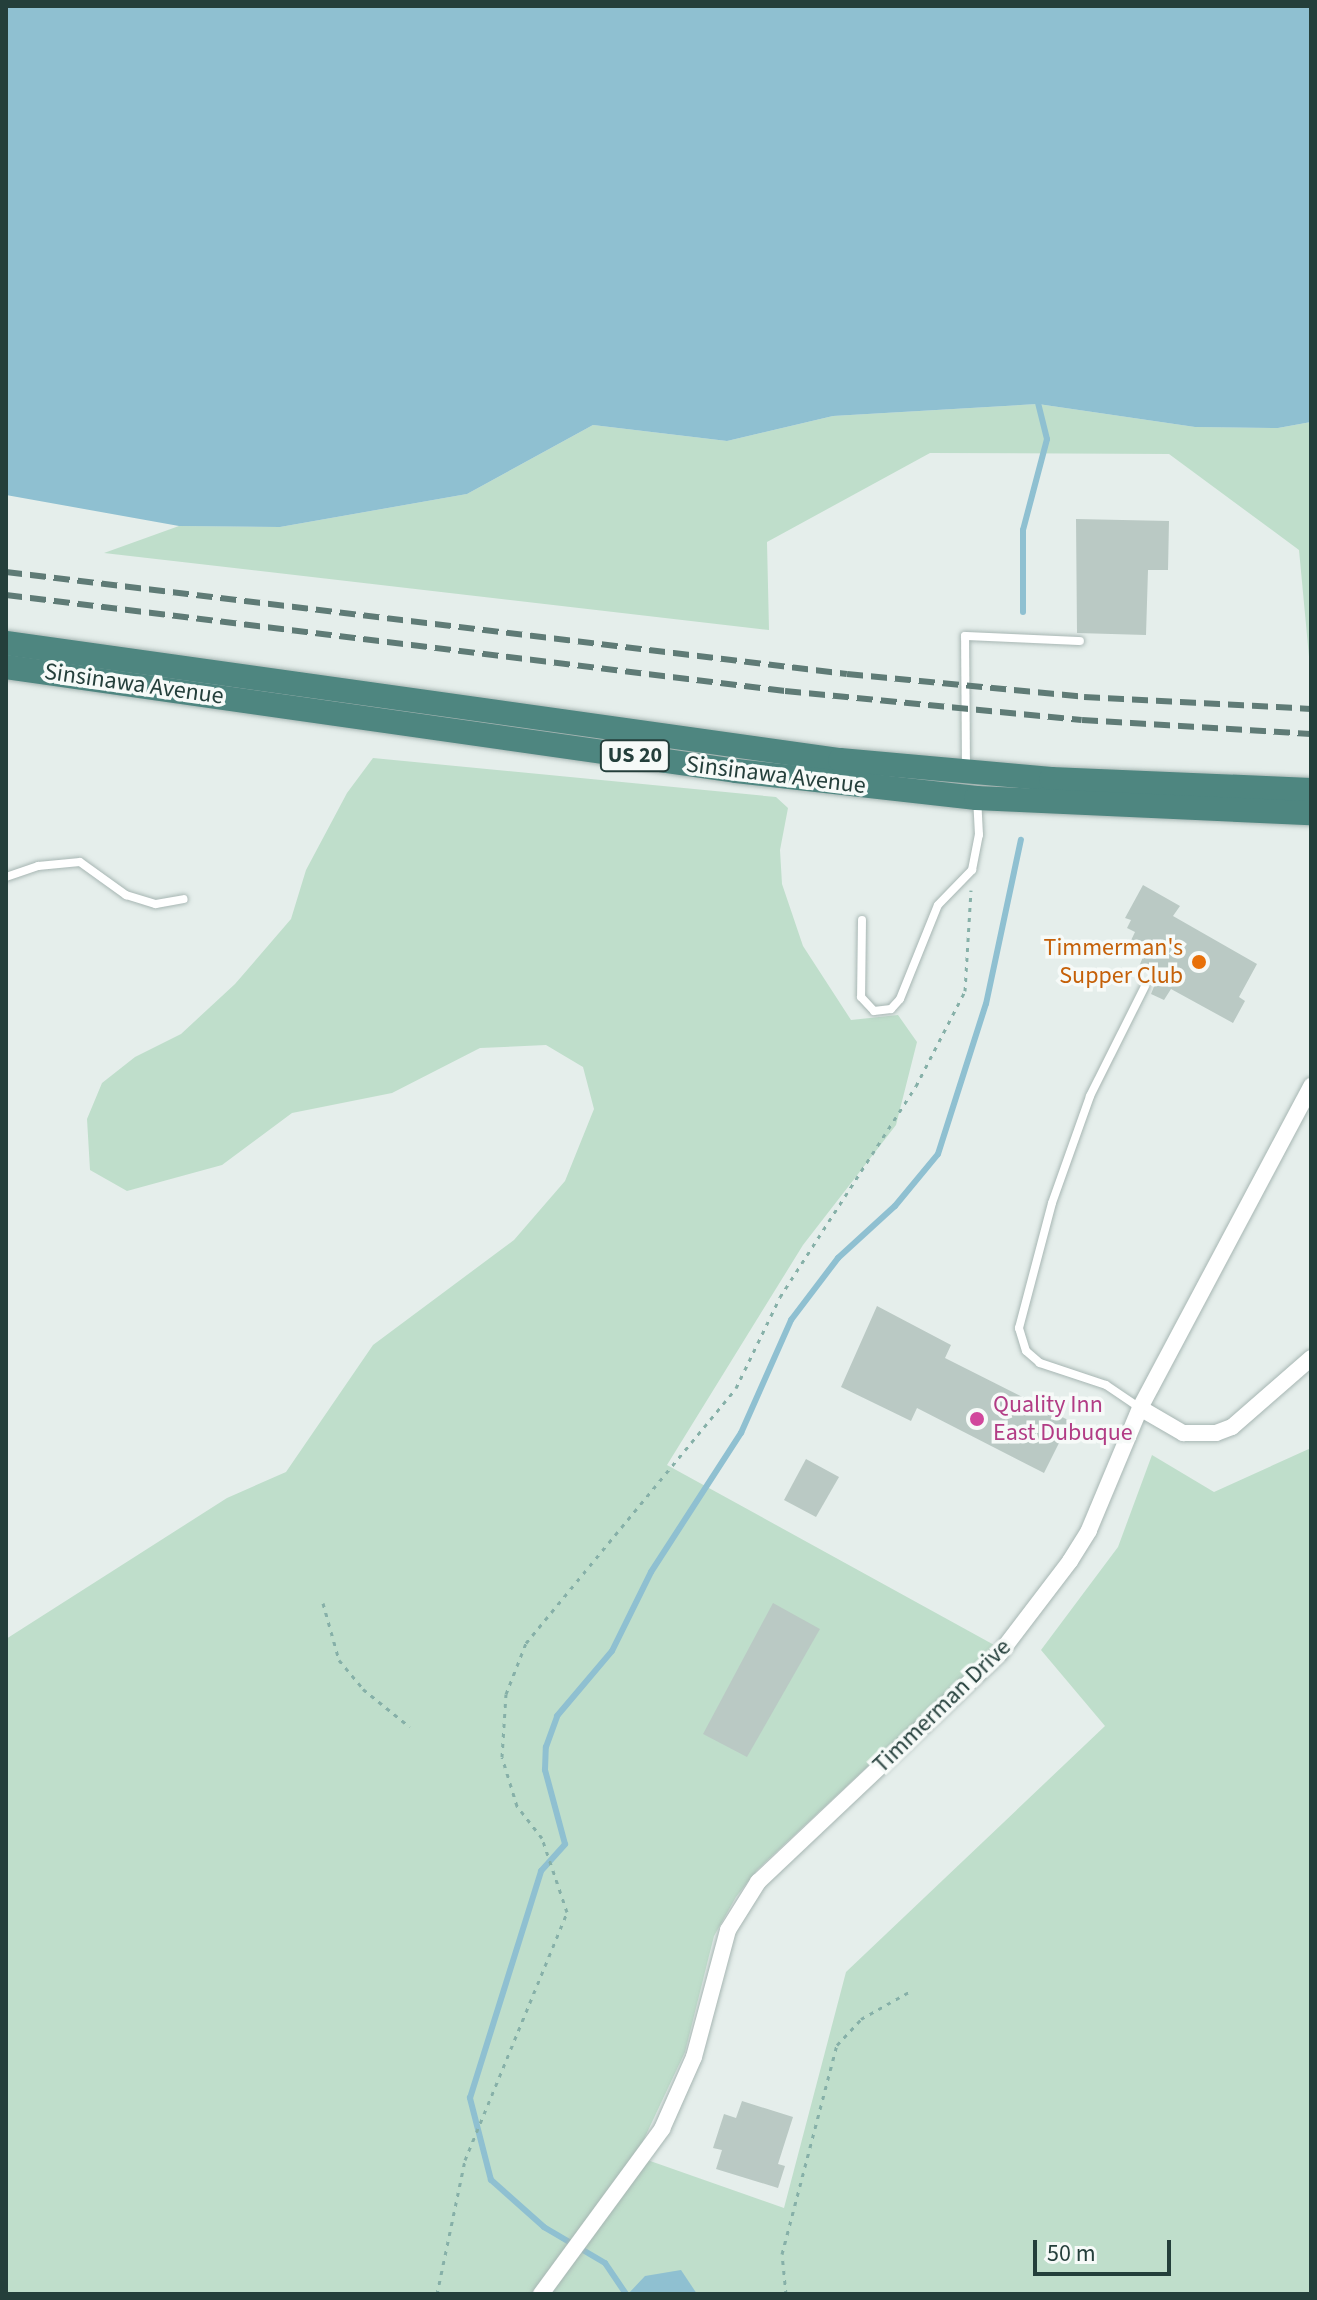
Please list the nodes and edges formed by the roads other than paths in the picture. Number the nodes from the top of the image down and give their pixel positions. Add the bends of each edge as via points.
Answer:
1 (1080, 641) dead end
2 (6, 643) edge
3 (6, 667) edge
4 (966, 771) junction
5 (1311, 790) edge
6 (976, 798) junction
7 (1311, 813) edge
8 (6, 877) edge
9 (184, 899) dead end
10 (862, 920) dead end
11 (1145, 986) dead end
12 (1311, 1086) edge
13 (1311, 1358) edge
14 (1140, 1408) junction
15 (541, 2294) edge

1 - 4 lane via 965,636
2 - 4 highway, Sinsinawa Avenue / US 20 via 737,747
3 - 6 highway, Sinsinawa Avenue / US 20 via 736,771
4 - 5 highway, Sinsinawa Avenue / US 20
4 - 6 lane
6 - 7 highway, Sinsinawa Avenue / US 20
6 - 10 lane via 979,835 972,870 938,905 900,999 891,1009 874,1011 861,997
8 - 9 lane via 38,866 80,862 126,895 156,904
11 - 14 lane via 1090,1096 1052,1203 1019,1328 1026,1351 1040,1363 1106,1385
12 - 14 street, Timmerman Drive
13 - 14 street via 1232,1427 1216,1433 1183,1433
14 - 15 street, Timmerman Drive via 1089,1530 1037,1609 957,1696 758,1882 740,1906 728,1930 694,2057 662,2129

